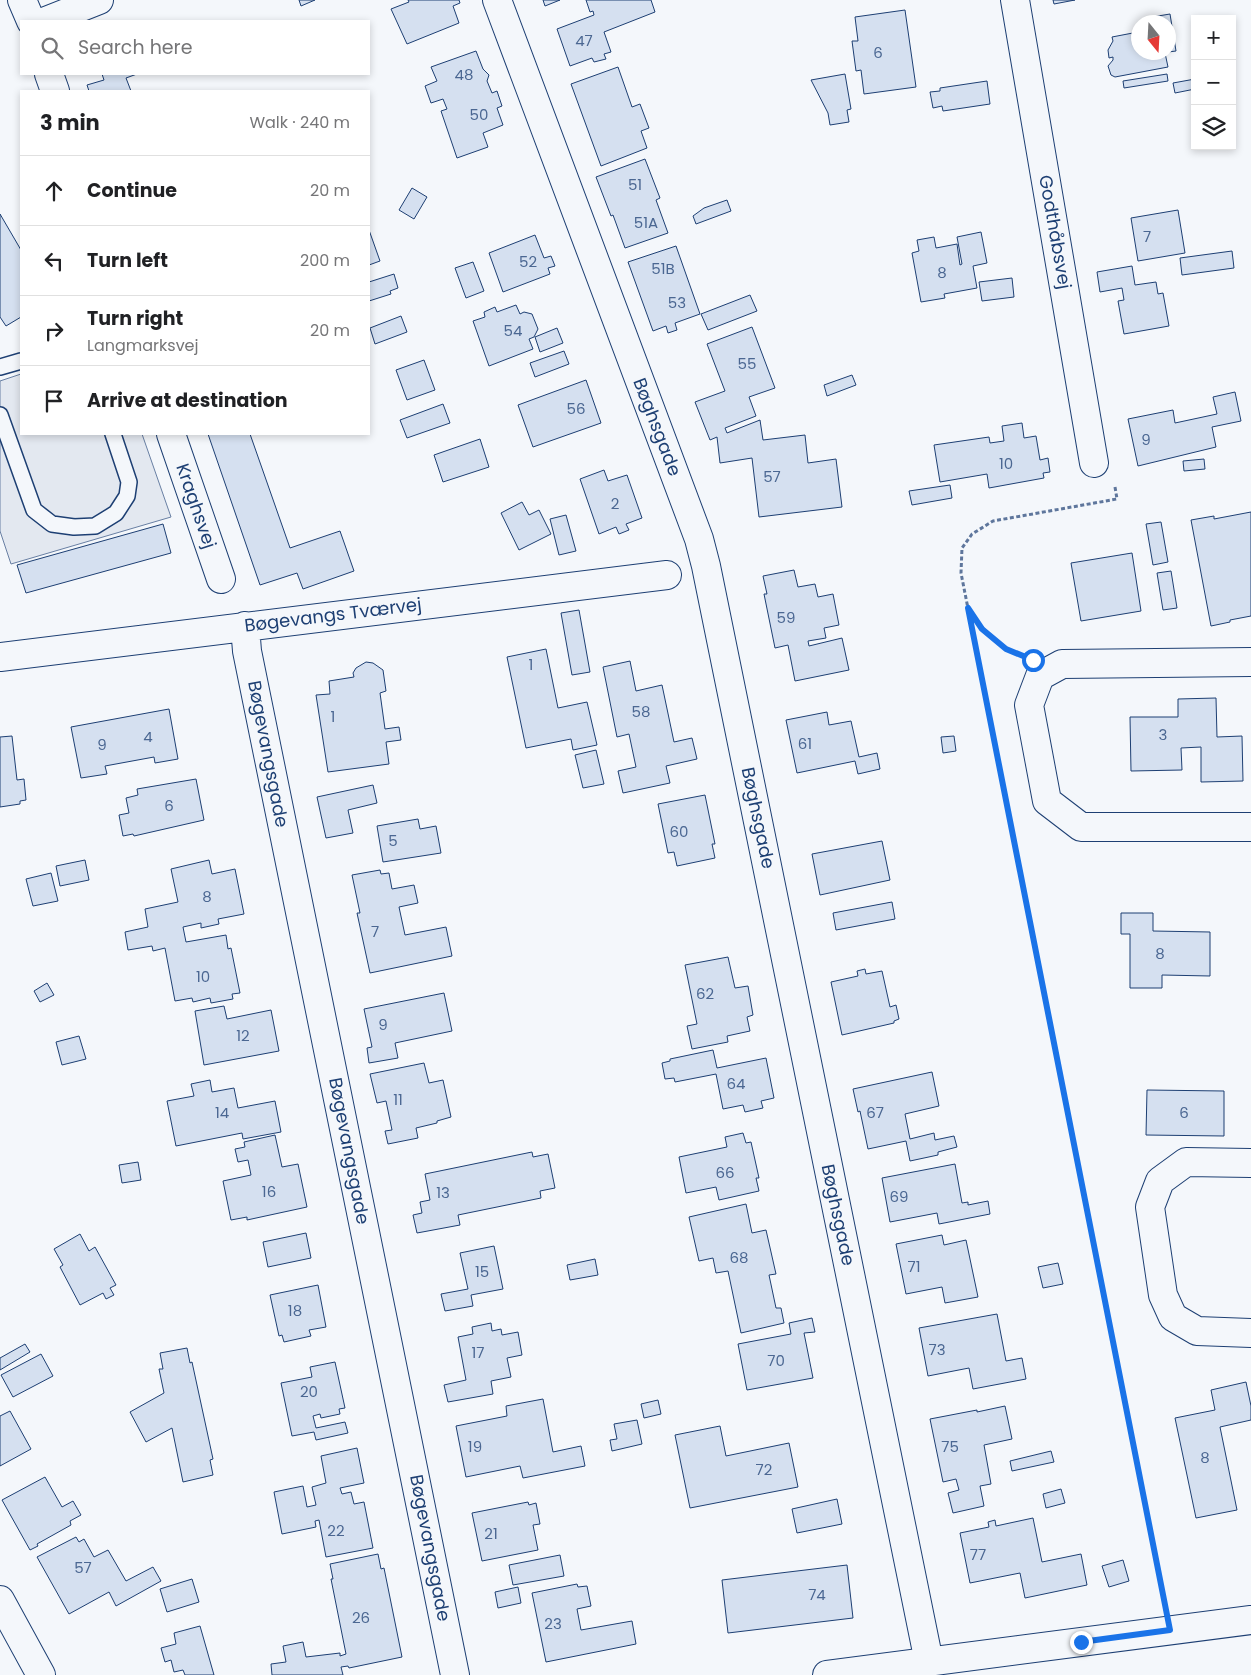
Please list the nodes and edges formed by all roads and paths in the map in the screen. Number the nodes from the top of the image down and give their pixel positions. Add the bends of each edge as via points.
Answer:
1 (22, 0) edge
2 (100, 0) edge
3 (497, 0) edge
4 (1015, 0) edge
5 (31, 20) edge
6 (49, 20) edge
7 (49, 75) edge
8 (55, 90) edge
9 (20, 362) edge
10 (0, 368) edge
11 (0, 415) edge
12 (114, 435) edge
13 (171, 435) edge
14 (1094, 463) joint
15 (667, 574) dead end
16 (222, 579) dead end
17 (968, 608) junction
18 (245, 626) junction
19 (0, 657) edge
20 (1251, 662) edge
21 (1062, 664) junction
22 (1251, 827) edge
23 (1251, 1163) edge
24 (1251, 1333) edge
25 (0, 1600) edge
26 (1251, 1620) edge
27 (1170, 1630) junction
28 (930, 1668) edge
29 (41, 1675) edge
30 (455, 1675) edge
31 (827, 1675) edge

1 - 5 street
2 - 6 street
3 - 28 street, Bøghsgade via 704,557
4 - 14 street, Godthåbsvej
7 - 8 street
9 - 10 lane
11 - 12 lane via 34,510 52,524 95,526 116,513 127,496 129,482
13 - 16 street, Kraghsvej
14 - 17 path via 1110,460 1117,499 993,521 972,534 962,548 961,573
15 - 18 street, Bøgevangs Tværvej
17 - 21 path via 982,629 1006,649 1033,660
17 - 27 path
18 - 19 street, Bøgevangs Tværvej
18 - 30 street, Bøgevangsgade via 247,650
20 - 21 street
21 - 22 street via 1040,676 1029,705 1046,800 1081,827
23 - 24 street via 1186,1162 1160,1181 1150,1207 1163,1295 1173,1317 1197,1331
25 - 29 street
26 - 27 street
27 - 28 street
28 - 31 street

